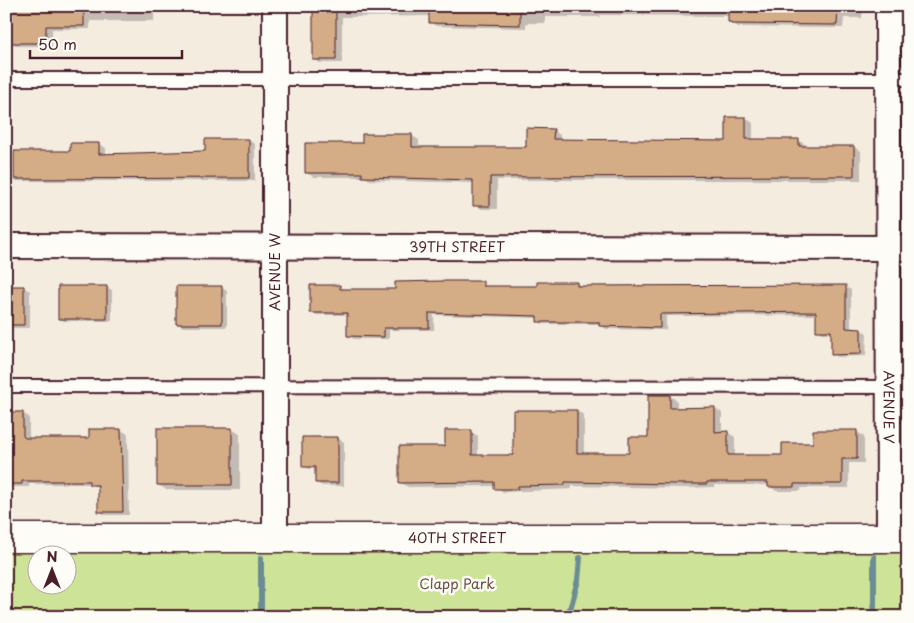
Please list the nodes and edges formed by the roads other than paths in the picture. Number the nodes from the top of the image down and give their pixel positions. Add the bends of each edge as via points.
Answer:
1 (275, 6) edge
2 (888, 6) edge
3 (6, 79) edge
4 (275, 79) junction
5 (898, 79) edge
6 (6, 246) edge
7 (275, 246) junction
8 (898, 248) edge
9 (6, 386) edge
10 (275, 386) junction
11 (898, 387) edge
12 (6, 538) edge
13 (275, 538) junction
14 (898, 538) edge

1 - 4 street, AVENUE W
2 - 5 street, AVENUE V
3 - 4 lane
4 - 5 lane
4 - 7 street, AVENUE W
5 - 8 street, AVENUE V
6 - 7 street, 39TH STREET
7 - 8 street, 39TH STREET
7 - 10 street, AVENUE W
8 - 11 street, AVENUE V
9 - 10 lane
10 - 11 lane
10 - 13 street, AVENUE W
11 - 14 street, AVENUE V
12 - 13 street, 40TH STREET
13 - 14 street, 40TH STREET

